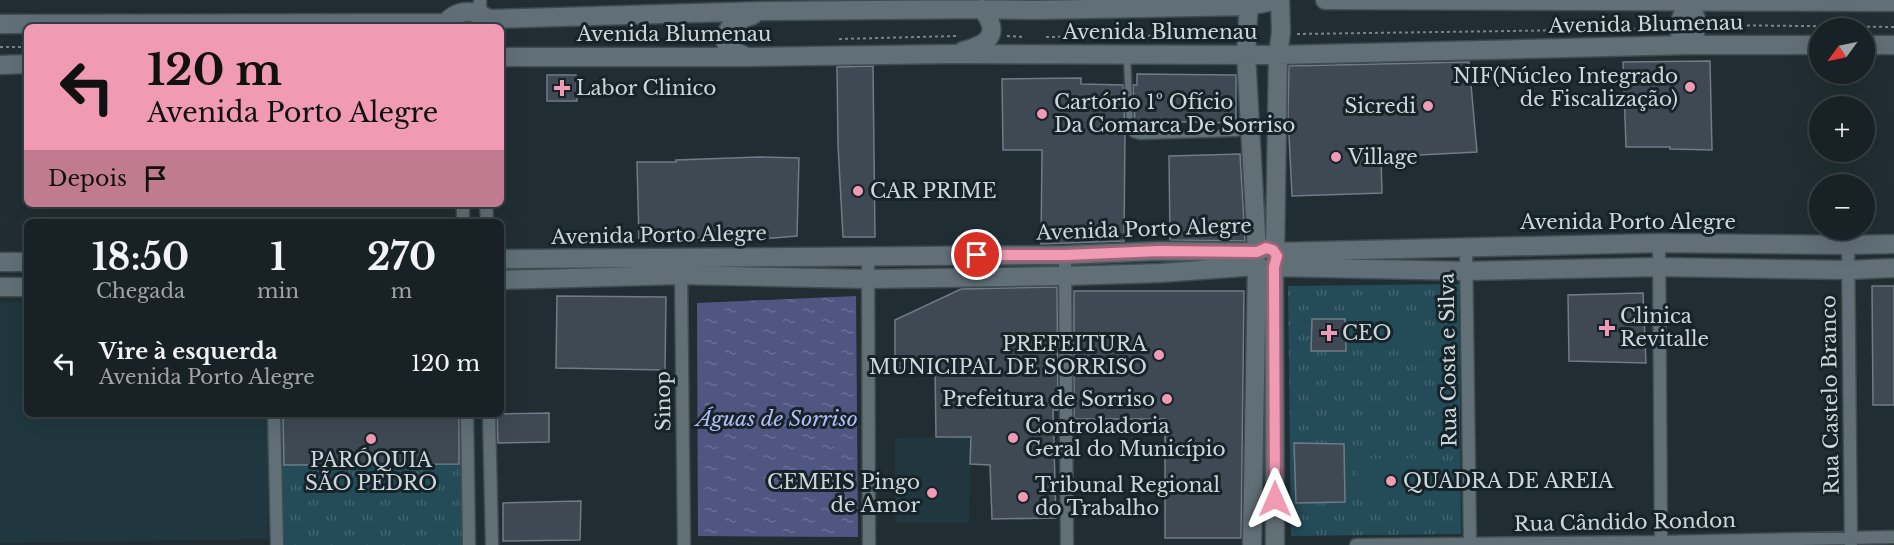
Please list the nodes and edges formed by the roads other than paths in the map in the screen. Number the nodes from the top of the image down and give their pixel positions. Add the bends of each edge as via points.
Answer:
1 (1279, 0) edge
2 (1325, 0) edge
3 (1688, 2) junction
4 (1894, 2) edge
5 (1249, 3) edge
6 (982, 9) junction
7 (766, 11) junction
8 (487, 15) edge
9 (451, 16) edge
10 (0, 24) edge
11 (132, 24) edge
12 (24, 25) edge
13 (1689, 45) junction
14 (1809, 45) edge
15 (1875, 45) edge
16 (1894, 45) edge
17 (950, 54) junction
18 (1246, 54) junction
19 (1127, 55) junction
20 (1278, 55) junction
21 (504, 57) edge
22 (747, 57) junction
23 (0, 64) edge
24 (24, 64) edge
25 (1237, 133) dead end
26 (1659, 243) junction
27 (1894, 244) edge
28 (1848, 245) junction
29 (1466, 247) junction
30 (1064, 249) junction
31 (1159, 251) junction
32 (868, 255) junction
33 (682, 256) junction
34 (504, 259) edge
35 (1266, 259) junction
36 (0, 262) edge
37 (24, 262) edge
38 (1659, 267) junction
39 (1894, 268) edge
40 (1848, 270) junction
41 (1467, 271) junction
42 (1160, 273) junction
43 (681, 275) junction
44 (1065, 276) junction
45 (868, 279) junction
46 (504, 280) edge
47 (0, 287) edge
48 (24, 287) edge
49 (274, 417) edge
50 (467, 417) edge
51 (489, 417) edge
52 (1894, 537) edge
53 (1851, 541) edge
54 (1470, 544) edge
55 (1661, 544) edge
56 (277, 545) edge
57 (469, 545) edge
58 (492, 545) edge
59 (684, 545) edge
60 (869, 545) edge
61 (1067, 545) edge
62 (1252, 545) edge
63 (1275, 545) edge
64 (1356, 545) edge

1 - 5 street, Avenida Blumenau
1 - 20 street
2 - 3 street, Avenida Blumenau
3 - 4 street, Avenida Blumenau
3 - 13 street via 1698,25
3 - 13 street via 1678,28
5 - 6 street, Avenida Blumenau
5 - 18 street
6 - 7 street, Avenida Blumenau
6 - 17 street via 992,23 989,40
7 - 8 street, Avenida Blumenau
7 - 22 street via 733,22 726,34 729,49
8 - 9 street, Avenida Blumenau via 472,11
9 - 11 street
10 - 12 street
13 - 14 street, Avenida Blumenau
13 - 20 street, Avenida Blumenau
15 - 16 street
17 - 19 street, Avenida Blumenau
17 - 22 street, Avenida Blumenau
18 - 19 street, Avenida Blumenau
18 - 20 street, Avenida Blumenau
18 - 35 street
19 - 25 lane via 1133,134
20 - 35 street
21 - 22 street, Avenida Blumenau
23 - 24 street
26 - 28 street, Avenida Porto Alegre
26 - 29 street, Avenida Porto Alegre
26 - 38 street
27 - 28 street, Avenida Porto Alegre
28 - 40 street, Rua Castelo Branco
29 - 35 street, Avenida Porto Alegre
29 - 41 street, Rua Costa e Silva
30 - 31 street, Avenida Porto Alegre
30 - 32 street, Avenida Porto Alegre
30 - 44 street
31 - 35 street, Avenida Porto Alegre
31 - 42 street
32 - 33 street, Avenida Porto Alegre
32 - 45 street
33 - 34 street, Avenida Porto Alegre
33 - 43 street, Sinop
35 - 41 street, Avenida Porto Alegre
35 - 42 street, Avenida Porto Alegre
35 - 62 street
35 - 63 street
36 - 37 street
38 - 40 street, Avenida Porto Alegre
38 - 41 street, Avenida Porto Alegre
38 - 55 street
39 - 40 street, Avenida Porto Alegre
40 - 53 street, Rua Castelo Branco
41 - 54 street, Rua Costa e Silva
42 - 44 street, Avenida Porto Alegre
43 - 45 street, Avenida Porto Alegre
43 - 46 street, Avenida Porto Alegre
43 - 59 street, Sinop
44 - 45 street, Avenida Porto Alegre
44 - 61 street
45 - 60 street
47 - 48 street
49 - 56 street
50 - 57 street
51 - 58 street
52 - 53 street, Rua Cândido Rondon
53 - 55 street, Rua Cândido Rondon
54 - 55 street, Rua Cândido Rondon
54 - 64 street, Rua Cândido Rondon

